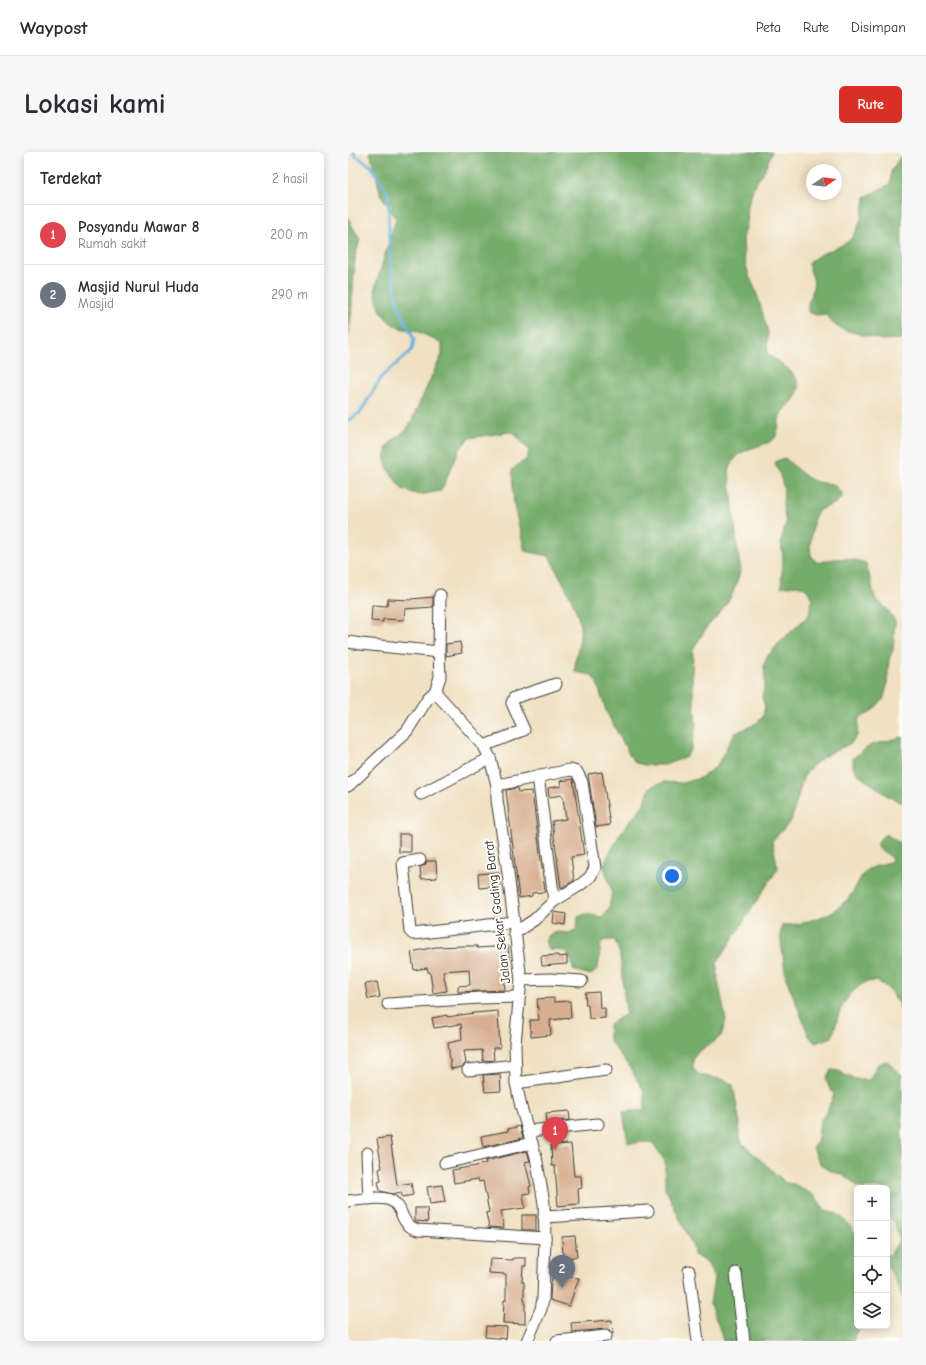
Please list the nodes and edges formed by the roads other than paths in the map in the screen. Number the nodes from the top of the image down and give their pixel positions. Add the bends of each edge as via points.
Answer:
1 (440, 595) dead end
2 (348, 642) edge
3 (439, 652) junction
4 (556, 684) dead end
5 (435, 692) junction
6 (484, 746) junction
7 (490, 758) junction
8 (538, 776) junction
9 (497, 785) junction
10 (348, 786) edge
11 (421, 794) dead end
12 (420, 860) dead end
13 (554, 901) junction
14 (513, 927) junction
15 (521, 980) junction
16 (582, 980) dead end
17 (519, 997) junction
18 (388, 1004) dead end
19 (516, 1065) junction
20 (468, 1070) dead end
21 (606, 1070) dead end
22 (516, 1083) junction
23 (598, 1124) dead end
24 (528, 1131) junction
25 (532, 1143) junction
26 (367, 1153) dead end
27 (444, 1163) dead end
28 (369, 1199) junction
29 (348, 1201) edge
30 (648, 1211) dead end
31 (544, 1217) junction
32 (545, 1238) junction
33 (689, 1271) dead end
34 (736, 1273) dead end
35 (606, 1336) dead end
36 (527, 1341) edge
37 (557, 1341) edge
38 (698, 1341) edge
39 (744, 1341) edge

1 - 3 street
2 - 3 street
3 - 5 street via 440,677
4 - 6 street via 514,698 512,702 524,730
5 - 6 street, Jalan Sekar Gading Barat
5 - 10 street via 407,731
6 - 7 street, Jalan Sekar Gading Barat
7 - 9 street, Jalan Sekar Gading Barat
7 - 11 street
8 - 9 street
8 - 13 street
8 - 13 street via 570,770 577,772 582,782 595,868 592,875 580,885
9 - 14 street, Jalan Sekar Gading Barat
12 - 14 street via 403,863 412,934
13 - 14 street via 534,920
14 - 15 street, Jalan Sekar Gading Barat
15 - 16 street
15 - 17 street, Jalan Sekar Gading Barat
17 - 18 street
17 - 19 street, Jalan Sekar Gading Barat
19 - 20 street
19 - 22 street, Jalan Sekar Gading Barat
21 - 22 street
22 - 24 street, Jalan Sekar Gading Barat
23 - 24 street
24 - 25 street, Jalan Sekar Gading Barat
25 - 27 street
25 - 31 street, Jalan Sekar Gading Barat via 542,1189
26 - 28 street
28 - 29 street
28 - 32 street via 394,1201 407,1224 418,1230
30 - 31 street
31 - 32 street, Jalan Sekar Gading Barat
32 - 36 street, Jalan Sekar Gading Barat via 543,1300
33 - 38 street
34 - 39 street
35 - 37 street

